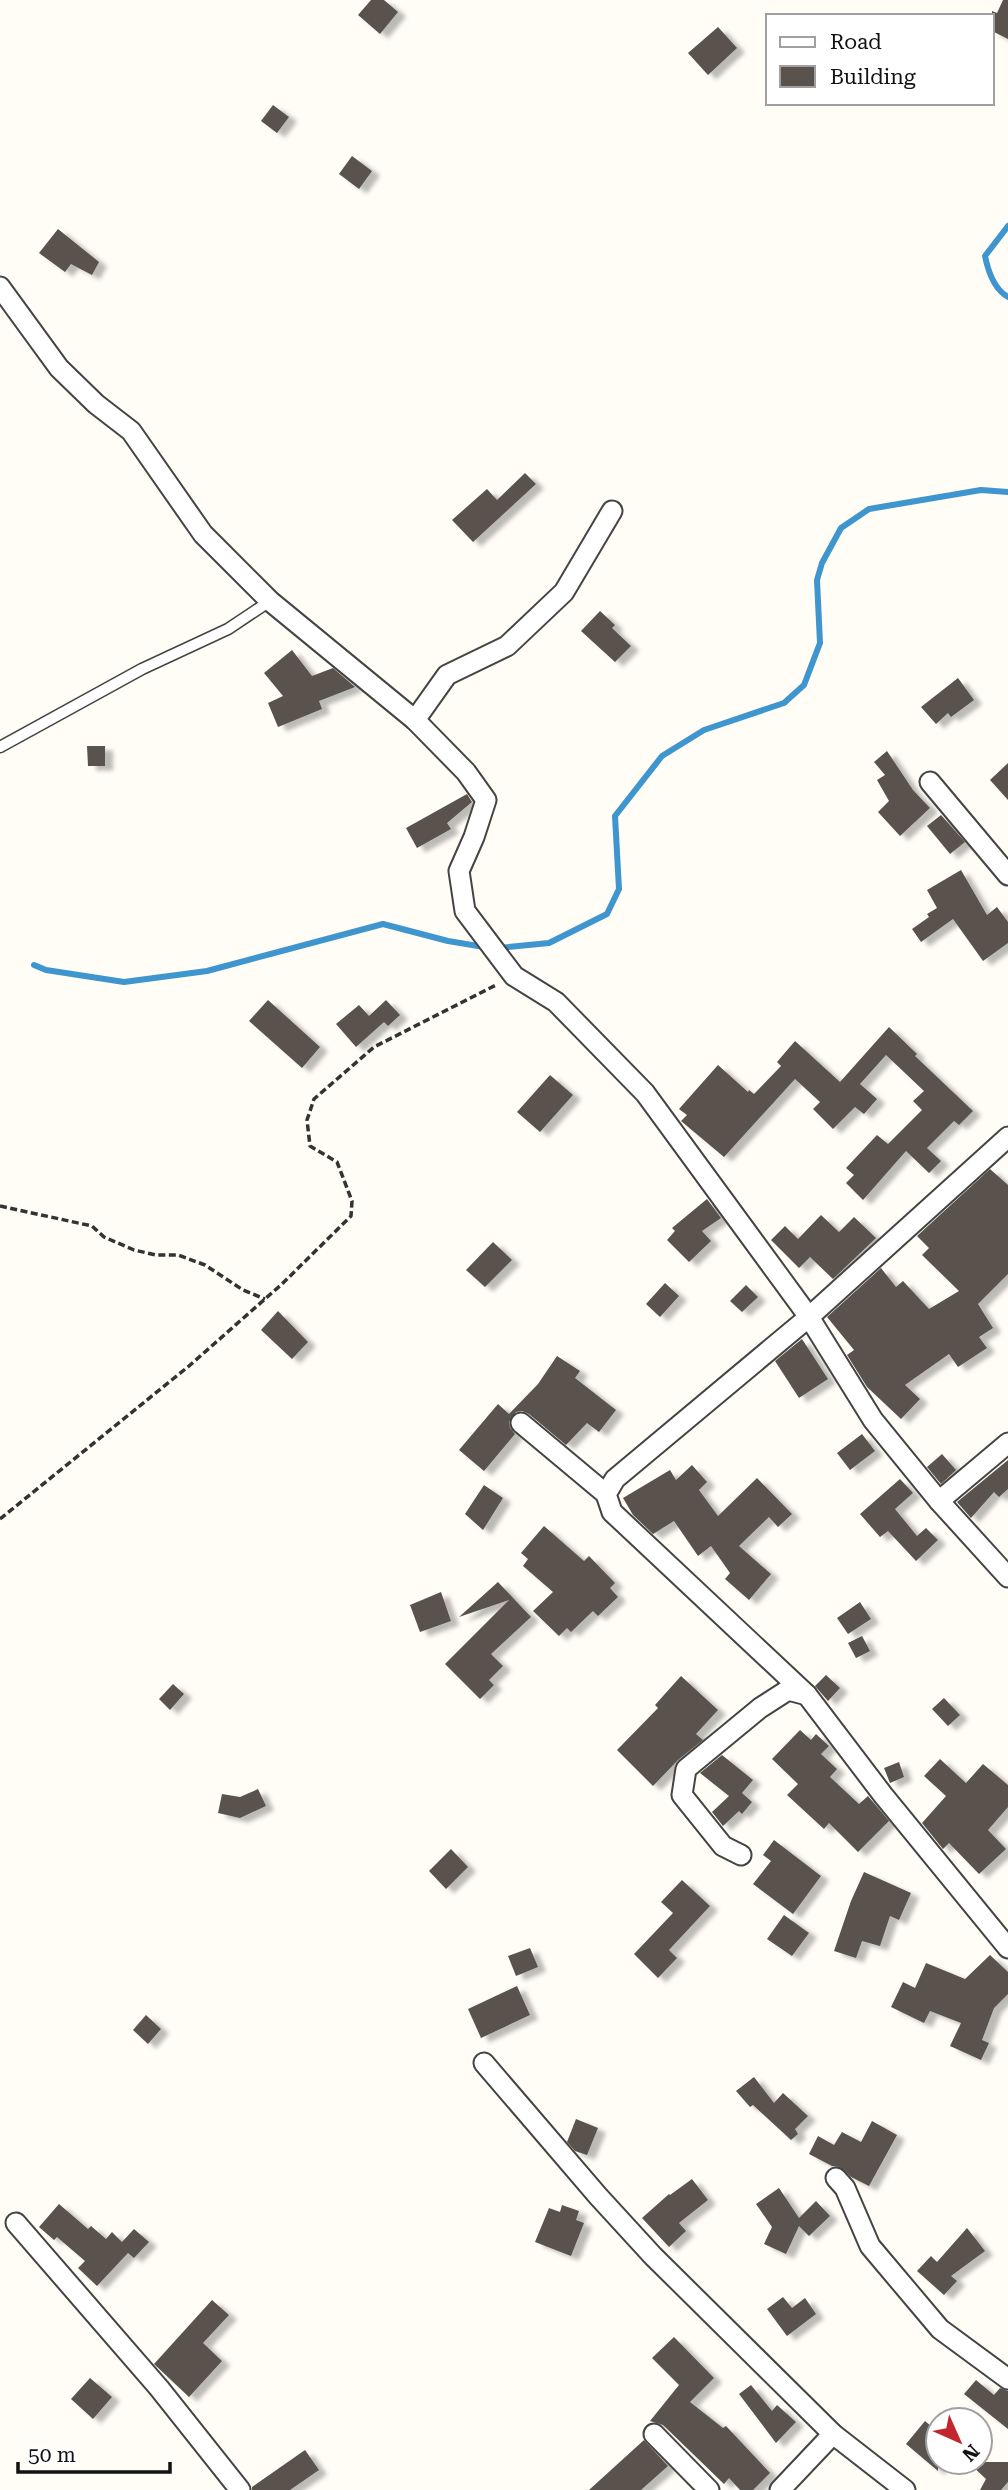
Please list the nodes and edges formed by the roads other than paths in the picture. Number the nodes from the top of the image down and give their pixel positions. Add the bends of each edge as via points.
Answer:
1 (0, 287) edge
2 (612, 511) dead end
3 (270, 601) junction
4 (415, 720) junction
5 (0, 747) edge
6 (930, 782) dead end
7 (1008, 875) edge
8 (1008, 1137) edge
9 (808, 1317) junction
10 (522, 1423) dead end
11 (1008, 1443) edge
12 (606, 1494) junction
13 (939, 1501) junction
14 (1008, 1577) edge
15 (807, 1695) junction
16 (741, 1854) dead end
17 (1008, 1948) edge
18 (484, 2063) dead end
19 (836, 2178) dead end
20 (16, 2223) dead end
21 (1008, 2379) edge
22 (654, 2434) dead end
23 (833, 2434) junction
24 (240, 2490) edge
25 (709, 2490) edge
26 (780, 2490) edge
27 (905, 2490) edge

1 - 3 street via 59,368 131,431 203,534
2 - 4 street via 564,592 507,646 447,675
3 - 4 street
3 - 5 lane via 228,629 142,669
4 - 9 street via 466,772 486,800 459,871 465,911 514,976 556,1002 645,1093
6 - 7 street
8 - 9 street
9 - 12 street via 615,1479
9 - 13 street via 873,1420
10 - 12 street
11 - 13 street
12 - 15 street via 612,1512
13 - 14 street
15 - 16 street via 788,1690 686,1769 682,1795 723,1846
15 - 17 street
18 - 23 street via 653,2256
19 - 21 street via 845,2188 870,2246 933,2321
20 - 24 street via 159,2388
22 - 25 street
23 - 26 street
23 - 27 street

